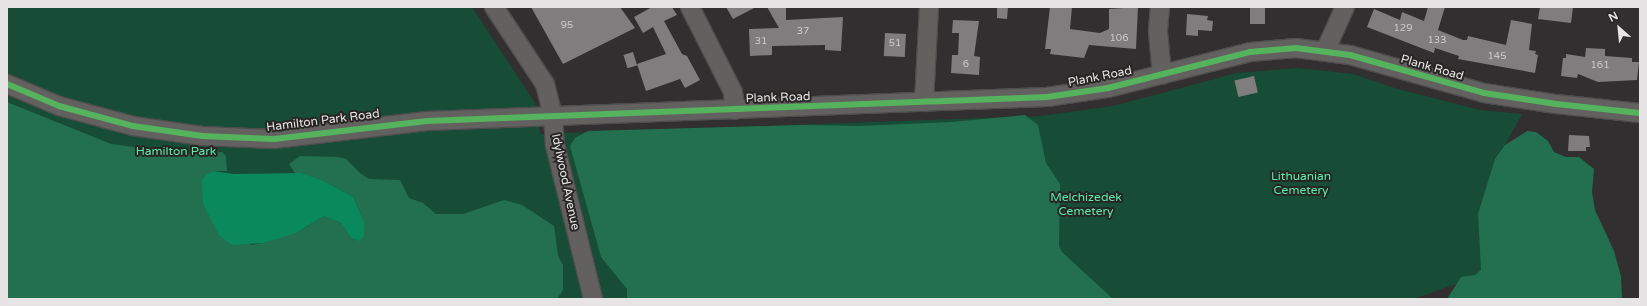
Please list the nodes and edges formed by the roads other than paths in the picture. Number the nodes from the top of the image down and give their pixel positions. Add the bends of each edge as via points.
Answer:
1 (494, 7) edge
2 (690, 7) edge
3 (929, 7) edge
4 (1160, 7) edge
5 (1345, 7) edge
6 (1324, 50) junction
7 (1162, 75) junction
8 (7, 84) edge
9 (924, 102) junction
10 (735, 110) junction
11 (1640, 113) edge
12 (553, 116) junction
13 (593, 299) edge

1 - 12 street, Idylwood Avenue via 545,84
2 - 10 street via 733,92
3 - 9 street
4 - 7 street via 1158,32
5 - 6 street
6 - 7 street, Plank Road via 1296,48 1250,52
6 - 11 street, Plank Road via 1484,93
7 - 9 street, Plank Road via 1066,95
8 - 12 street, Hamilton Park Road via 59,106 133,126 230,138 295,137 413,122
9 - 10 street, Plank Road
10 - 12 street, Plank Road
12 - 13 street, Idylwood Avenue via 555,145

